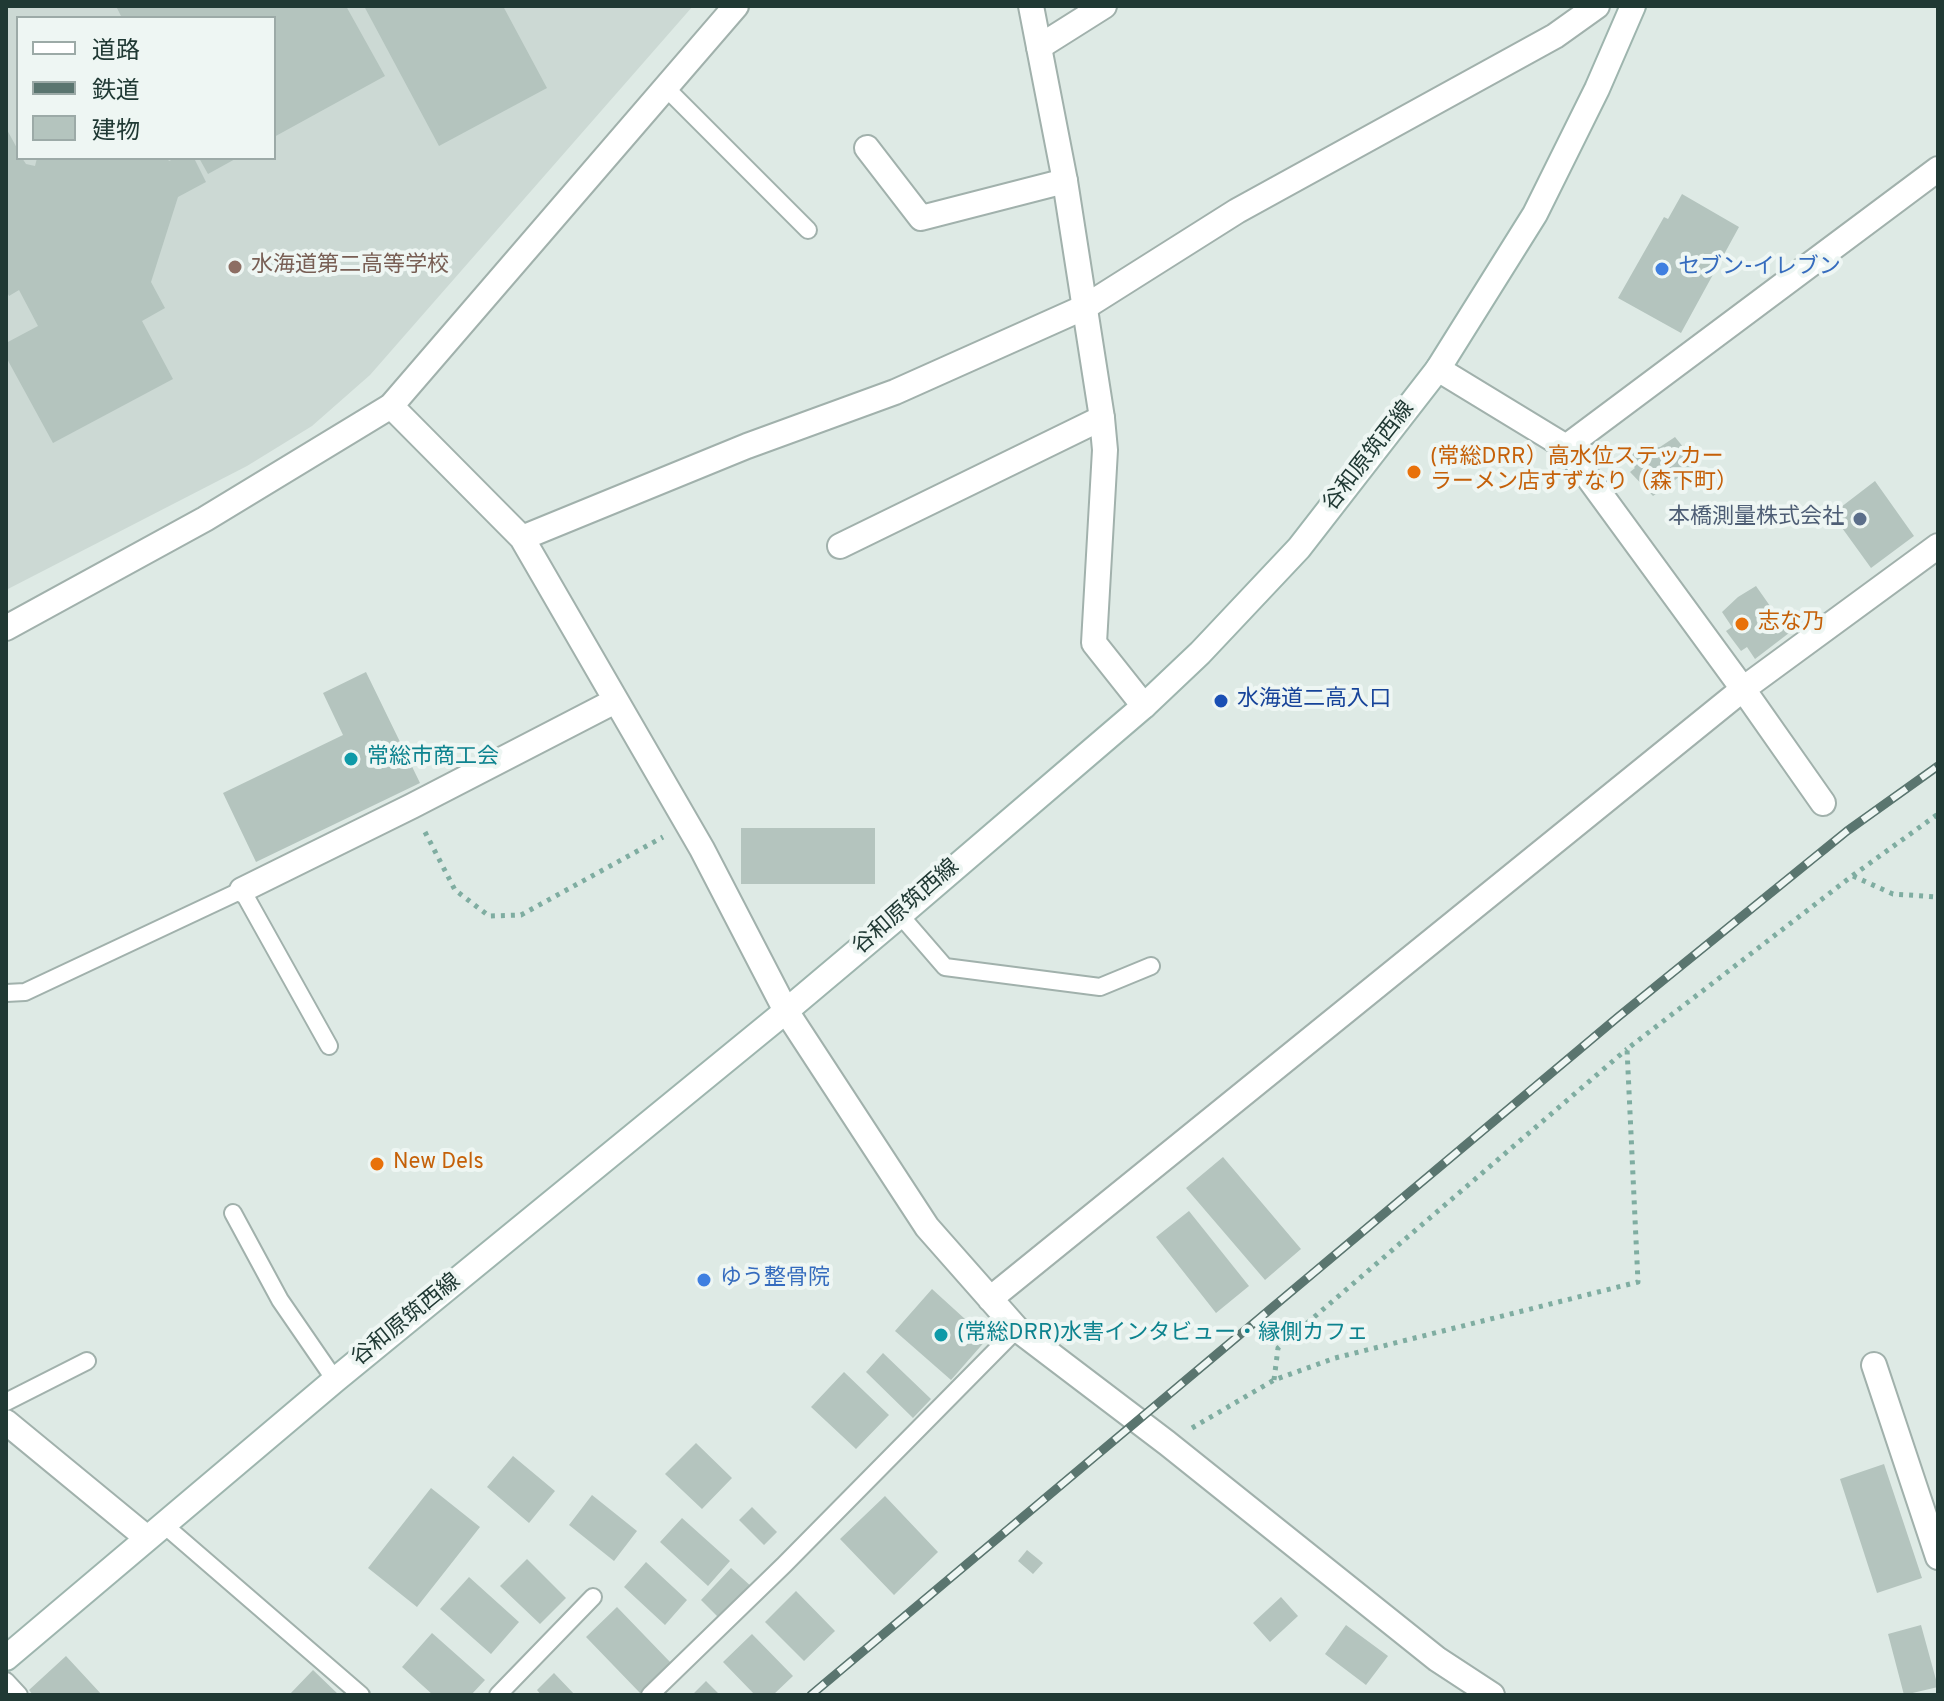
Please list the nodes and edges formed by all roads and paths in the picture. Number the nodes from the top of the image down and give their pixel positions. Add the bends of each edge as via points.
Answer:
1 (736, 6) edge
2 (1031, 6) edge
3 (1104, 6) edge
4 (1597, 6) edge
5 (1633, 6) edge
6 (1039, 47) junction
7 (665, 87) junction
8 (867, 148) dead end
9 (1938, 169) edge
10 (1065, 181) junction
11 (808, 230) dead end
12 (1085, 307) junction
13 (1438, 369) junction
14 (391, 406) junction
15 (1102, 418) junction
16 (1566, 447) junction
17 (522, 538) junction
18 (840, 546) dead end
19 (1938, 546) edge
20 (6, 628) edge
21 (1743, 689) junction
22 (615, 701) junction
23 (1144, 706) junction
24 (1823, 803) dead end
25 (412, 806) junction
26 (1938, 814) edge
27 (687, 824) junction
28 (1852, 876) junction
29 (242, 890) junction
30 (1938, 897) edge
31 (900, 915) junction
32 (1151, 966) dead end
33 (6, 993) edge
34 (786, 1011) junction
35 (329, 1046) dead end
36 (1627, 1049) junction
37 (233, 1213) dead end
38 (990, 1299) junction
39 (1017, 1329) junction
40 (87, 1361) dead end
41 (1874, 1365) dead end
42 (335, 1380) junction
43 (1274, 1380) junction
44 (6, 1402) edge
45 (6, 1422) edge
46 (1167, 1443) junction
47 (155, 1531) junction
48 (1938, 1557) edge
49 (593, 1597) dead end
50 (6, 1658) edge
51 (6, 1681) edge
52 (19, 1695) edge
53 (361, 1695) edge
54 (498, 1695) edge
55 (650, 1695) edge
56 (1492, 1695) edge

1 - 7 street
2 - 6 street
3 - 6 street
4 - 12 street via 1555,36 1237,211
5 - 13 street, 谷和原筑西線 via 1535,214
6 - 10 street
7 - 11 lane
7 - 14 street
8 - 10 street via 921,218
9 - 16 street
10 - 12 street
12 - 15 street
12 - 17 street via 895,392
13 - 16 street
13 - 23 street, 谷和原筑西線 via 1299,548
14 - 17 street
14 - 20 street via 205,519
15 - 18 street
15 - 23 street via 1105,450 1094,643
16 - 21 street
17 - 22 street
19 - 21 street
21 - 24 street
21 - 38 street
22 - 25 street
22 - 27 street
23 - 31 street, 谷和原筑西線
25 - 27 path via 455,890 489,916 521,915
25 - 29 street
26 - 28 path
27 - 34 street
28 - 30 path via 1893,894
28 - 36 path
29 - 33 lane via 25,992
29 - 35 lane
31 - 32 lane via 945,967 1100,987
31 - 34 street, 谷和原筑西線
34 - 38 street via 927,1227
34 - 42 street, 谷和原筑西線
36 - 43 path via 1278,1348
36 - 43 path via 1638,1282 1335,1358
37 - 42 lane via 280,1300
38 - 39 street
39 - 46 street
39 - 55 lane
40 - 44 lane
41 - 48 street
42 - 47 street, 谷和原筑西線
43 - 46 path
45 - 47 street
46 - 56 street via 1437,1659
47 - 50 street, 谷和原筑西線
47 - 53 lane
49 - 54 lane
51 - 52 lane

